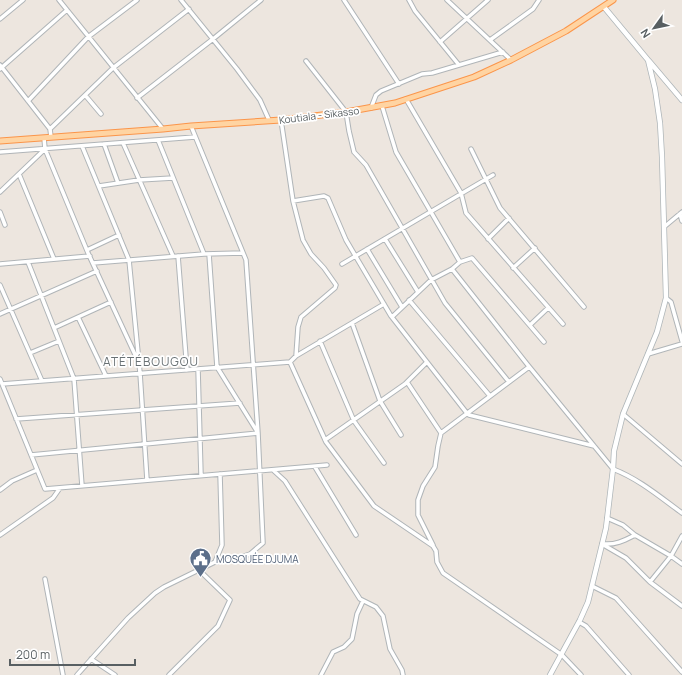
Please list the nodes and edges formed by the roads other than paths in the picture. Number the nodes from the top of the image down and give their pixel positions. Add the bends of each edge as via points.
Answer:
1 (23, 0) edge
2 (59, 0) edge
3 (138, 0) edge
4 (181, 0) edge
5 (261, 0) edge
6 (344, 0) edge
7 (409, 0) edge
8 (447, 0) edge
9 (488, 0) edge
10 (539, 0) edge
11 (608, 2) edge
12 (190, 9) junction
13 (67, 10) junction
14 (0, 19) edge
15 (467, 19) junction
16 (88, 37) junction
17 (213, 39) junction
18 (490, 40) junction
19 (440, 42) junction
20 (503, 52) junction
21 (511, 60) junction
22 (648, 60) junction
23 (306, 61) dead end
24 (459, 65) junction
25 (1, 67) edge
26 (113, 68) junction
27 (399, 84) junction
28 (85, 95) junction
29 (137, 98) junction
30 (406, 99) junction
31 (682, 100) edge
32 (28, 101) junction
33 (382, 106) junction
34 (371, 108) junction
35 (346, 112) junction
36 (101, 114) dead end
37 (269, 120) junction
38 (280, 120) junction
39 (191, 126) junction
40 (50, 129) junction
41 (163, 130) junction
42 (50, 137) junction
43 (195, 137) junction
44 (44, 138) junction
45 (158, 140) junction
46 (0, 141) edge
47 (123, 143) junction
48 (104, 144) junction
49 (82, 146) junction
50 (45, 149) junction
51 (471, 149) dead end
52 (0, 152) edge
53 (19, 174) junction
54 (494, 175) dead end
55 (173, 178) junction
56 (486, 179) junction
57 (139, 180) junction
58 (118, 183) junction
59 (99, 186) junction
60 (0, 192) edge
61 (461, 194) junction
62 (293, 201) junction
63 (0, 212) edge
64 (431, 212) junction
65 (681, 213) edge
66 (509, 218) junction
67 (682, 222) edge
68 (5, 225) dead end
69 (664, 227) junction
70 (402, 229) junction
71 (119, 235) junction
72 (385, 239) junction
73 (488, 239) junction
74 (535, 248) junction
75 (368, 249) junction
76 (87, 250) junction
77 (243, 253) junction
78 (204, 254) junction
79 (209, 254) junction
80 (90, 256) junction
81 (173, 256) junction
82 (178, 256) junction
83 (356, 256) junction
84 (54, 259) junction
85 (129, 260) junction
86 (28, 262) junction
87 (460, 262) junction
88 (93, 263) junction
89 (0, 264) edge
90 (342, 264) dead end
91 (513, 268) junction
92 (452, 269) junction
93 (97, 271) junction
94 (431, 280) junction
95 (0, 284) edge
96 (418, 292) junction
97 (41, 296) junction
98 (666, 298) junction
99 (409, 300) junction
100 (111, 302) junction
101 (384, 304) junction
102 (402, 307) junction
103 (584, 307) dead end
104 (548, 308) junction
105 (11, 309) junction
106 (0, 314) edge
107 (392, 316) junction
108 (78, 317) junction
109 (352, 322) junction
110 (563, 324) dead end
111 (530, 325) junction
112 (54, 328) junction
113 (59, 341) junction
114 (320, 342) junction
115 (544, 342) dead end
116 (682, 343) edge
117 (30, 353) junction
118 (648, 354) junction
119 (296, 356) junction
120 (290, 362) junction
121 (427, 362) junction
122 (253, 365) junction
123 (140, 366) junction
124 (217, 367) junction
125 (529, 367) junction
126 (198, 369) junction
127 (186, 370) junction
128 (140, 373) junction
129 (106, 376) junction
130 (0, 379) edge
131 (74, 379) junction
132 (42, 381) junction
133 (407, 382) junction
134 (509, 382) junction
135 (2, 384) junction
136 (490, 396) junction
137 (380, 401) junction
138 (240, 403) junction
139 (199, 406) junction
140 (143, 410) junction
141 (467, 413) junction
142 (623, 414) junction
143 (77, 415) junction
144 (16, 419) junction
145 (353, 420) junction
146 (258, 433) junction
147 (442, 433) junction
148 (401, 435) dead end
149 (200, 439) junction
150 (325, 440) junction
151 (145, 445) junction
152 (594, 446) junction
153 (79, 450) junction
154 (31, 454) junction
155 (384, 463) dead end
156 (682, 464) edge
157 (327, 465) dead end
158 (315, 467) junction
159 (613, 469) junction
160 (37, 470) junction
161 (273, 470) junction
162 (260, 472) junction
163 (220, 474) junction
164 (201, 475) junction
165 (147, 480) junction
166 (82, 486) junction
167 (60, 488) junction
168 (0, 490) edge
169 (682, 513) edge
170 (607, 518) junction
171 (0, 535) edge
172 (356, 535) dead end
173 (635, 535) junction
174 (682, 536) edge
175 (602, 544) junction
176 (433, 546) junction
177 (671, 556) junction
178 (215, 562) junction
179 (682, 564) edge
180 (199, 570) junction
181 (45, 579) dead end
182 (650, 582) junction
183 (592, 586) junction
184 (363, 602) junction
185 (682, 606) edge
186 (579, 622) junction
187 (562, 655) junction
188 (91, 659) junction
189 (682, 674) edge
190 (63, 675) edge
191 (77, 675) edge
192 (115, 675) edge
193 (169, 675) edge
194 (321, 675) edge
195 (403, 675) edge
196 (550, 675) edge
197 (582, 675) edge
198 (629, 675) edge

1 - 14 street
2 - 13 street
3 - 16 street
4 - 12 street
5 - 17 street
6 - 27 street
7 - 19 street
8 - 15 street
9 - 15 street
10 - 18 street via 533,9
11 - 21 main road, Koutiala - Sikasso via 566,31
11 - 22 street
12 - 17 street
12 - 26 street
13 - 16 street
13 - 25 street
15 - 18 street
15 - 19 street
16 - 26 street
16 - 32 street
17 - 29 street
17 - 37 street via 260,100
18 - 20 street
19 - 24 street
20 - 21 street
20 - 24 street
21 - 30 main road, Koutiala - Sikasso via 474,77
22 - 31 street
22 - 69 street via 660,123
23 - 35 street
24 - 27 street via 422,74
25 - 32 street
26 - 28 street
26 - 29 street
27 - 34 street via 377,94
28 - 36 street
28 - 40 street
29 - 41 street
30 - 33 main road, Koutiala - Sikasso
30 - 61 street
32 - 40 street
33 - 34 main road, Koutiala - Sikasso
33 - 64 street via 396,152
34 - 35 main road, Koutiala - Sikasso
35 - 38 main road, Koutiala - Sikasso
35 - 70 street via 354,152 366,165
37 - 38 main road, Koutiala - Sikasso
37 - 39 main road, Koutiala - Sikasso
38 - 62 street
39 - 41 main road, Koutiala - Sikasso
39 - 43 street
40 - 42 street
41 - 42 main road, Koutiala - Sikasso
42 - 44 main road, Koutiala - Sikasso
43 - 45 street
43 - 77 street
44 - 46 main road, Koutiala - Sikasso
44 - 50 street
45 - 47 street
45 - 55 street
47 - 48 street
47 - 57 street
48 - 49 street
48 - 58 street
49 - 50 street
49 - 59 street
50 - 52 street
50 - 53 street
50 - 76 street
51 - 56 street
53 - 60 street
53 - 84 street
54 - 56 street
55 - 57 street
55 - 78 street
56 - 61 street
56 - 66 street via 500,208
57 - 58 street
57 - 81 street
58 - 59 street
59 - 71 street
61 - 64 street
61 - 73 street via 466,214
62 - 83 street via 324,196 328,198 346,240
62 - 119 street via 303,240 336,285 302,317 298,327
63 - 68 street
64 - 70 street
64 - 87 street
65 - 67 street
65 - 69 street
66 - 73 street
66 - 74 street
69 - 98 street
70 - 72 street
70 - 94 street
71 - 76 street
71 - 85 street
72 - 75 street
72 - 96 street
73 - 91 street
74 - 91 street
74 - 103 street
75 - 83 street
75 - 102 street
76 - 80 street
77 - 79 street
77 - 122 street via 246,260
78 - 79 street
78 - 82 street
79 - 124 street
80 - 84 street
80 - 88 street
81 - 82 street
81 - 85 street
82 - 127 street
83 - 90 street
83 - 101 street
84 - 86 street
85 - 88 street
85 - 123 street
86 - 89 street
86 - 97 street
87 - 92 street
87 - 111 street via 472,258
88 - 93 street
91 - 104 street
92 - 94 street
92 - 125 street
93 - 97 street
93 - 100 street
94 - 96 street
94 - 134 street via 445,303
95 - 105 street
96 - 99 street
97 - 105 street
97 - 112 street
98 - 116 street via 672,302
98 - 118 street
99 - 102 street
99 - 136 street
100 - 108 street
100 - 123 street
101 - 107 street
101 - 109 street
102 - 107 street
104 - 110 street
104 - 111 street
105 - 106 street
105 - 117 street
107 - 121 street
108 - 112 street
108 - 129 street
109 - 114 street
109 - 137 street
111 - 115 street
112 - 113 street
113 - 117 street
113 - 131 street
114 - 119 street
114 - 145 street
116 - 118 street
117 - 132 street
118 - 142 street
119 - 120 street
120 - 122 street
120 - 150 street
121 - 133 street
121 - 141 street
122 - 124 street
122 - 146 street
123 - 128 street
124 - 126 street
124 - 138 street
125 - 134 street
125 - 152 street
126 - 127 street
126 - 139 street
127 - 128 street
128 - 129 street
128 - 140 street
129 - 131 street
130 - 135 street
131 - 132 street
131 - 143 street
132 - 135 street
133 - 137 street
133 - 147 street
134 - 136 street
135 - 144 street
136 - 141 street
137 - 145 street
137 - 148 street
138 - 139 street
138 - 146 street
139 - 140 street
139 - 149 street
140 - 143 street
140 - 151 street
141 - 147 street
141 - 152 street
142 - 156 street
142 - 159 street via 614,451
143 - 144 street
143 - 153 street
144 - 154 street
145 - 150 street
145 - 155 street
146 - 149 street
146 - 162 street
147 - 176 street via 435,468 423,486 418,500 418,515
149 - 151 street
149 - 164 street
150 - 176 street via 374,506
151 - 153 street
151 - 165 street
152 - 159 street
153 - 154 street
153 - 166 street
154 - 160 street
157 - 158 street
158 - 161 street
158 - 172 street
159 - 169 street
159 - 170 street
160 - 167 street via 44,489
160 - 168 street via 12,481
161 - 162 street
161 - 184 street via 285,481
162 - 163 street
162 - 178 street via 263,543 250,554
163 - 164 street
163 - 178 street via 222,545
164 - 165 street
165 - 166 street
166 - 167 street
167 - 171 street via 53,498
170 - 173 street via 623,525
170 - 175 street
173 - 175 street via 612,545
173 - 177 street
174 - 177 street
175 - 182 street via 626,558
175 - 183 street
176 - 187 street via 443,573
177 - 179 street
177 - 182 street
178 - 180 street
180 - 188 street via 155,593
180 - 193 street via 230,600 218,626
181 - 190 street
182 - 185 street
183 - 186 street
183 - 189 street via 616,598
184 - 194 street via 357,614 352,639 344,647 332,652
184 - 195 street via 376,607 383,616 390,649
186 - 187 street
186 - 198 street via 586,626
187 - 196 street
187 - 197 street
188 - 191 street
188 - 192 street

